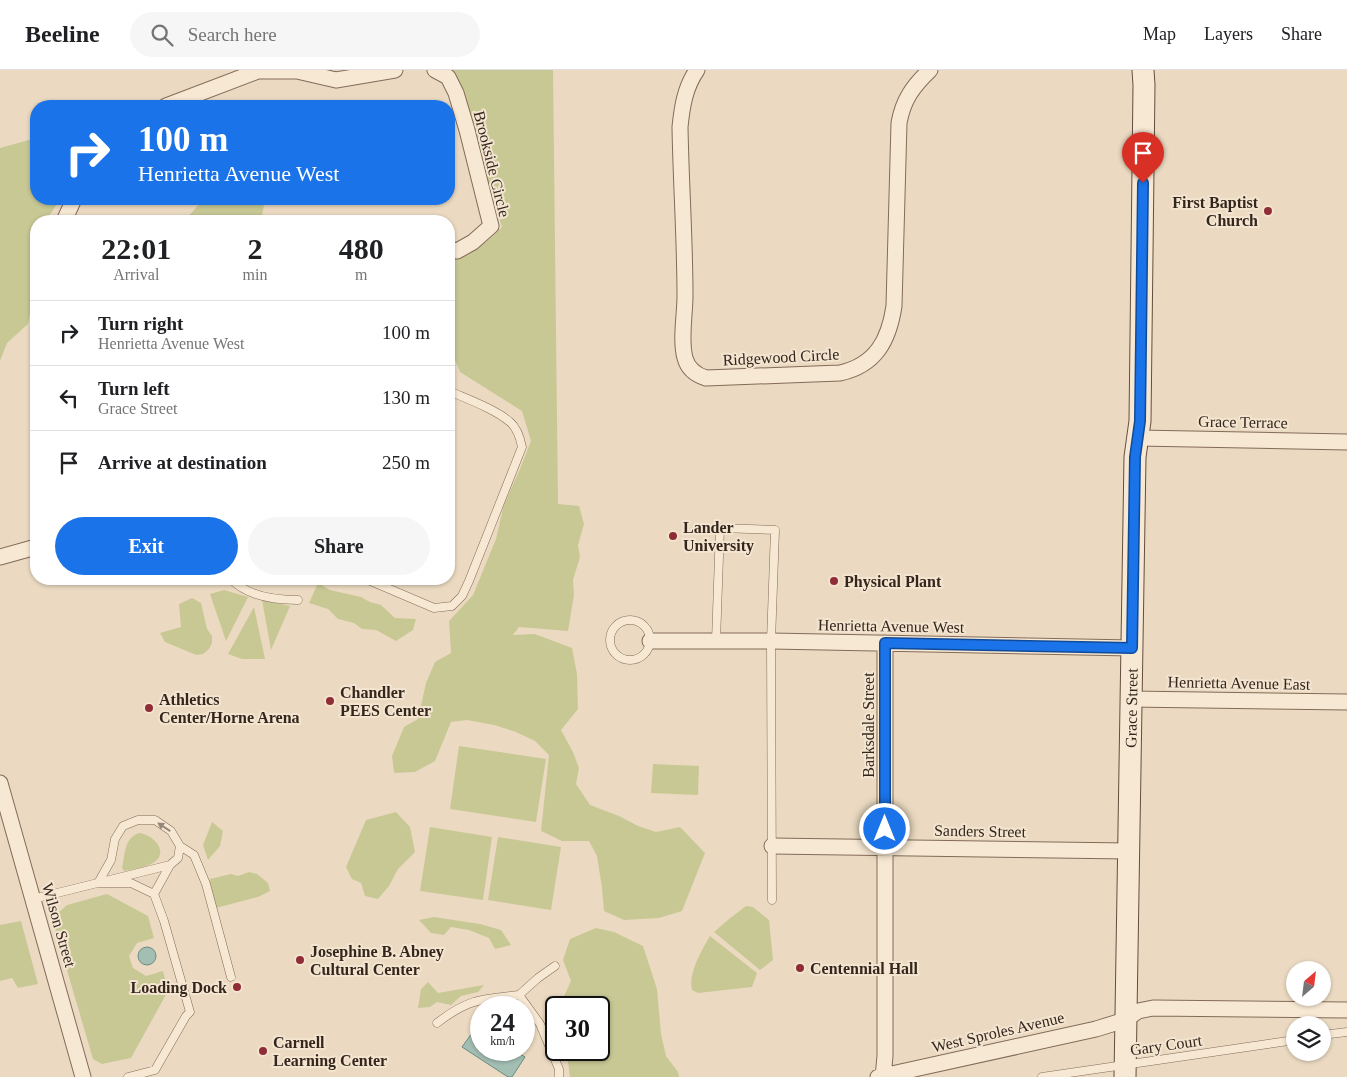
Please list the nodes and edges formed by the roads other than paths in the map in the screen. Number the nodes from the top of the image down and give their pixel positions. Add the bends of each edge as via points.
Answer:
1 (395, 70) edge
2 (434, 70) edge
3 (697, 70) edge
4 (930, 70) edge
5 (1143, 70) edge
6 (182, 100) edge
7 (455, 249) edge
8 (455, 393) edge
9 (1138, 438) junction
10 (1347, 442) edge
11 (30, 549) edge
12 (0, 557) edge
13 (239, 585) edge
14 (380, 585) edge
15 (298, 600) dead end
16 (650, 641) junction
17 (716, 641) junction
18 (771, 641) junction
19 (885, 643) junction
20 (1132, 648) junction
21 (1130, 699) junction
22 (1347, 702) edge
23 (0, 784) edge
24 (180, 846) junction
25 (772, 846) junction
26 (884, 847) junction
27 (1129, 851) junction
28 (170, 865) junction
29 (98, 883) junction
30 (154, 894) junction
31 (33, 899) junction
32 (772, 900) dead end
33 (555, 966) dead end
34 (231, 977) dead end
35 (519, 994) junction
36 (1347, 1010) edge
37 (1125, 1020) junction
38 (437, 1023) dead end
39 (1347, 1032) edge
40 (1331, 1035) edge
41 (1286, 1041) edge
42 (83, 1077) edge
43 (128, 1077) edge
44 (559, 1077) edge
45 (881, 1077) edge
46 (1042, 1077) edge
47 (1125, 1077) edge

1 - 6 street via 336,80 297,71 258,71
2 - 7 street, Brookside Circle via 448,77 456,93 492,226 473,242
3 - 4 street, Ridgewood Circle via 686,92 680,127 684,350 690,368 698,376 706,378 840,373 861,366 878,351 887,335 894,306 899,123 904,101
5 - 9 main road, Grace Street
8 - 14 lane via 510,422 519,433 522,447 469,581 462,596 452,606 434,608
9 - 10 street, Grace Terrace
9 - 20 main road, Grace Street
11 - 12 street
13 - 15 lane via 256,595
16 - 16 lane via 645,653 635,660 622,659 612,651 609,639 614,627 624,620 637,621 647,629
16 - 17 street, Henrietta Avenue West
17 - 18 street, Henrietta Avenue West
17 - 18 lane via 720,528 775,530
18 - 19 street, Henrietta Avenue West
18 - 25 lane
19 - 20 street, Henrietta Avenue West
19 - 26 street, Barksdale Street
20 - 21 main road, Grace Street
21 - 22 street, Henrietta Avenue East
21 - 27 main road, Grace Street
23 - 31 street, Wilson Street
24 - 28 lane via 178,858
24 -> 29 lane via 171,830 155,820 138,820 123,826 115,839 111,860
24 - 34 lane via 194,855 206,884
25 - 26 street, Sanders Street
25 - 32 lane
26 - 27 street, Sanders Street
26 - 45 street, Barksdale Street via 886,1056
27 - 37 main road, Grace Street
28 - 29 lane
28 - 30 lane
29 - 30 lane via 131,882
29 - 31 lane
30 - 43 lane via 190,1012 155,1070
31 - 42 street, Wilson Street
33 - 35 lane
35 - 38 lane via 477,1000 455,1009
35 - 44 lane via 540,1024
36 - 37 street, West Sproles Avenue via 1152,1008 1138,1011
37 - 45 street, West Sproles Avenue
37 - 47 main road, Grace Street
39 - 40 lane
41 - 46 lane, Gary Court

